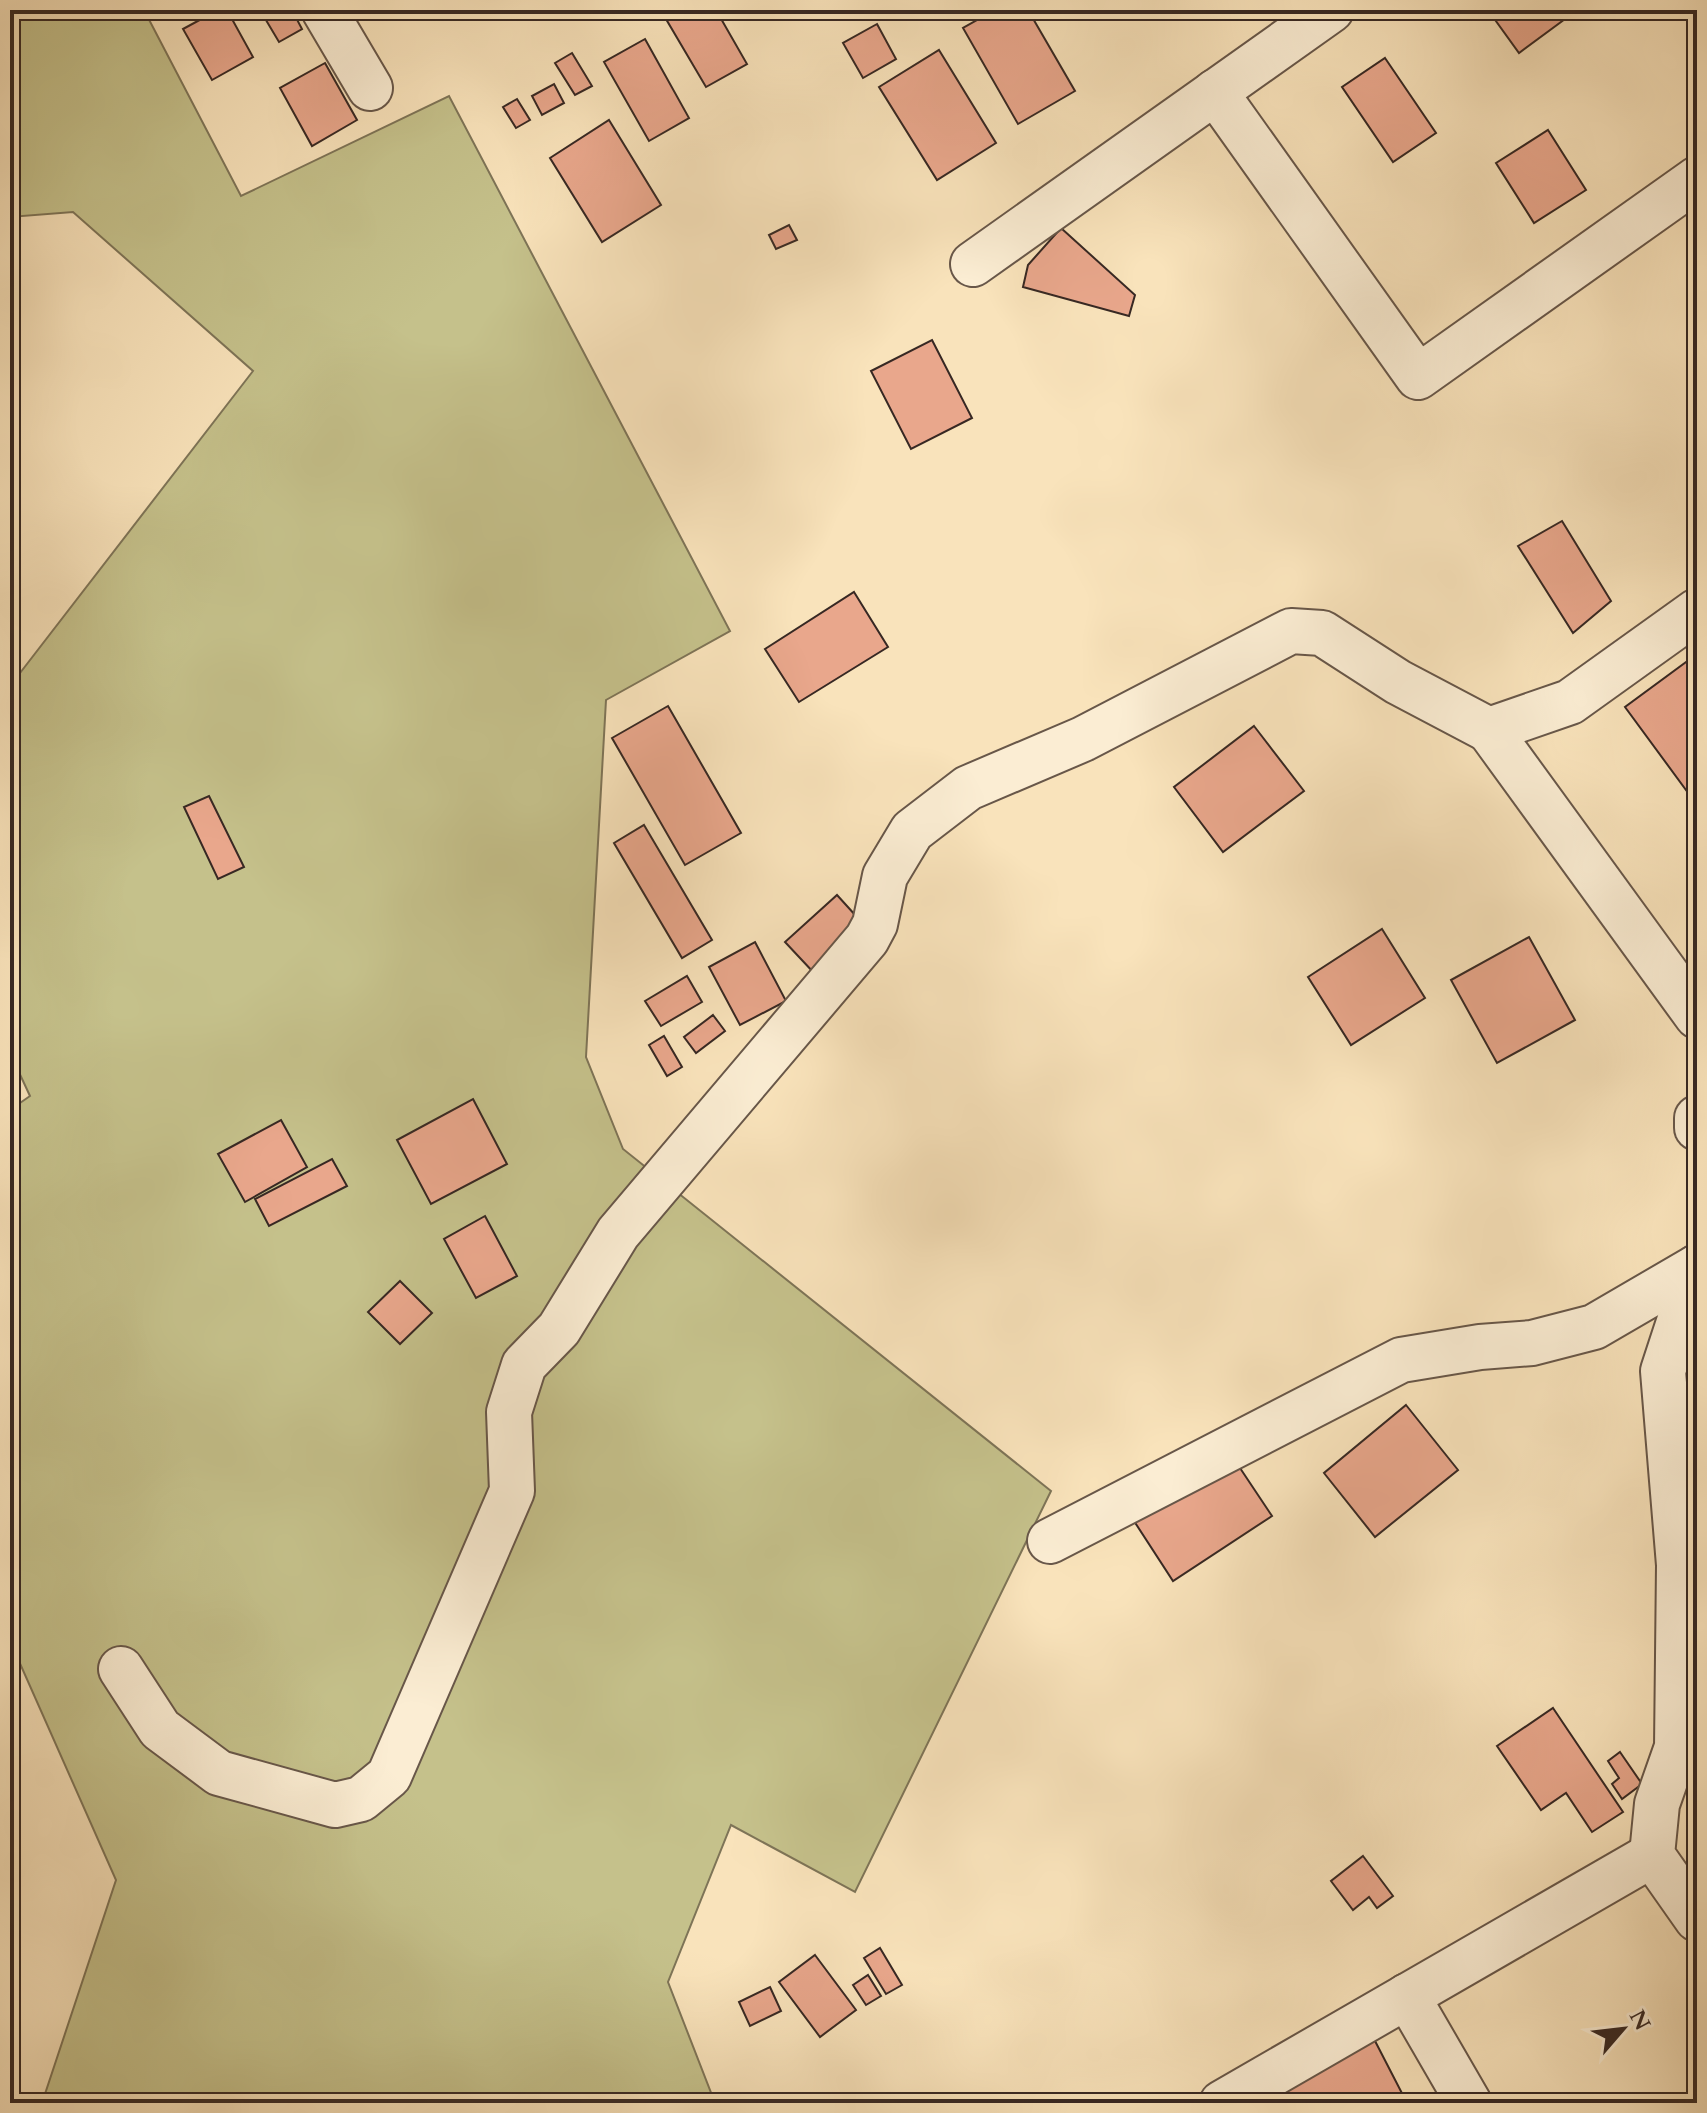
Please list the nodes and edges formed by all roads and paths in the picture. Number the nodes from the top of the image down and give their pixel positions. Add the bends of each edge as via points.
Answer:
1 (324, 10) edge
2 (1331, 10) edge
3 (370, 88) dead end
4 (1215, 92) junction
5 (1697, 179) edge
6 (973, 264) dead end
7 (1697, 611) edge
8 (1489, 730) junction
9 (1697, 1016) edge
10 (1697, 1118) edge
11 (1697, 1128) edge
12 (1697, 1267) edge
13 (1050, 1541) dead end
14 (121, 1669) dead end
15 (1652, 1855) junction
16 (1697, 1919) edge
17 (1407, 1996) junction
18 (1222, 2103) edge
19 (1469, 2103) edge

1 - 3 street
2 - 4 street
4 - 5 street via 1418,377
4 - 6 street
7 - 8 street via 1570,702
8 - 9 street
8 - 14 street via 1398,682 1322,633 1291,631 1083,739 968,788 912,831 885,876 867,939 618,1233 559,1329 524,1365 509,1412 512,1491 389,1776 361,1799 335,1805 219,1773 160,1729
10 - 11 street
12 - 13 street via 1594,1327 1532,1343 1401,1360
12 - 15 street via 1663,1371 1679,1565 1677,1747 1657,1804
15 - 16 street
15 - 17 street
17 - 18 street
17 - 19 street

